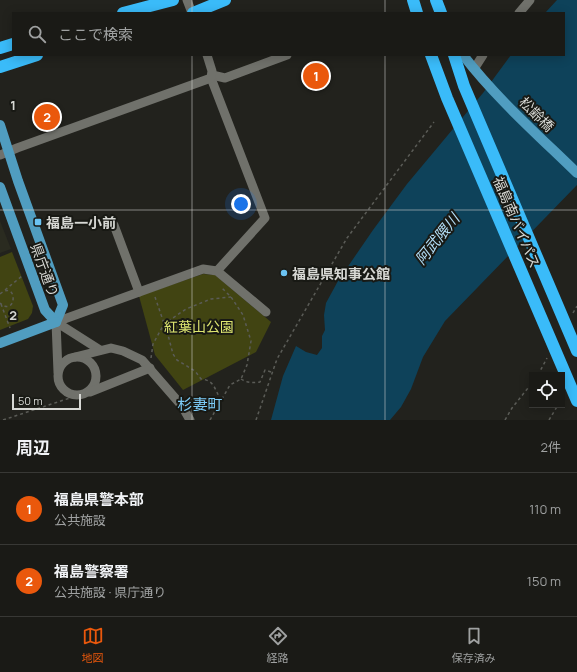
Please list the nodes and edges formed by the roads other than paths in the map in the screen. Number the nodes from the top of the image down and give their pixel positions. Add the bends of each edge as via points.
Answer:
1 (173, 0) edge
2 (187, 0) edge
3 (225, 0) edge
4 (413, 0) edge
5 (436, 0) edge
6 (530, 0) edge
7 (127, 12) edge
8 (192, 12) edge
9 (195, 12) edge
10 (417, 12) edge
11 (440, 12) edge
12 (519, 12) edge
13 (12, 44) edge
14 (0, 48) edge
15 (34, 56) edge
16 (207, 56) edge
17 (284, 56) edge
18 (430, 56) edge
19 (454, 56) edge
20 (464, 56) edge
21 (483, 56) edge
22 (0, 67) edge
23 (476, 72) junction
24 (212, 77) junction
25 (0, 125) edge
26 (4, 153) edge
27 (577, 172) edge
28 (0, 187) edge
29 (114, 225) dead end
30 (217, 271) junction
31 (139, 292) junction
32 (266, 312) dead end
33 (56, 322) junction
34 (0, 344) edge
35 (100, 350) junction
36 (577, 351) edge
37 (75, 357) junction
38 (150, 368) junction
39 (58, 374) junction
40 (88, 392) junction
41 (577, 401) edge
42 (190, 420) edge

1 - 7 highway
2 - 8 street
3 - 9 highway
4 - 10 highway
5 - 11 highway
6 - 12 street
13 - 14 highway
15 - 22 highway
16 - 24 street
17 - 24 street via 225,78
18 - 41 highway, 福島南バイパス
19 - 36 highway, 福島南バイパス via 464,86
20 - 23 main road, 松齢橋
21 - 23 street
23 - 27 main road, 松齢橋
24 - 26 street
24 - 30 street via 266,218
25 - 26 main road, 県庁通り
26 - 33 main road, 県庁通り via 63,306
28 - 33 main road, 県庁通り via 45,310
29 - 31 street
30 - 31 street via 203,269
30 - 32 street
31 - 33 street
33 - 34 main road
33 - 35 street
33 - 39 street
35 - 37 street
35 - 38 street via 111,348 123,351 142,360
37 - 39 street via 64,362
37 - 40 street via 88,360 96,369 96,382
38 - 40 street
38 - 42 street via 182,406
39 - 40 street via 60,386 64,391 76,396

